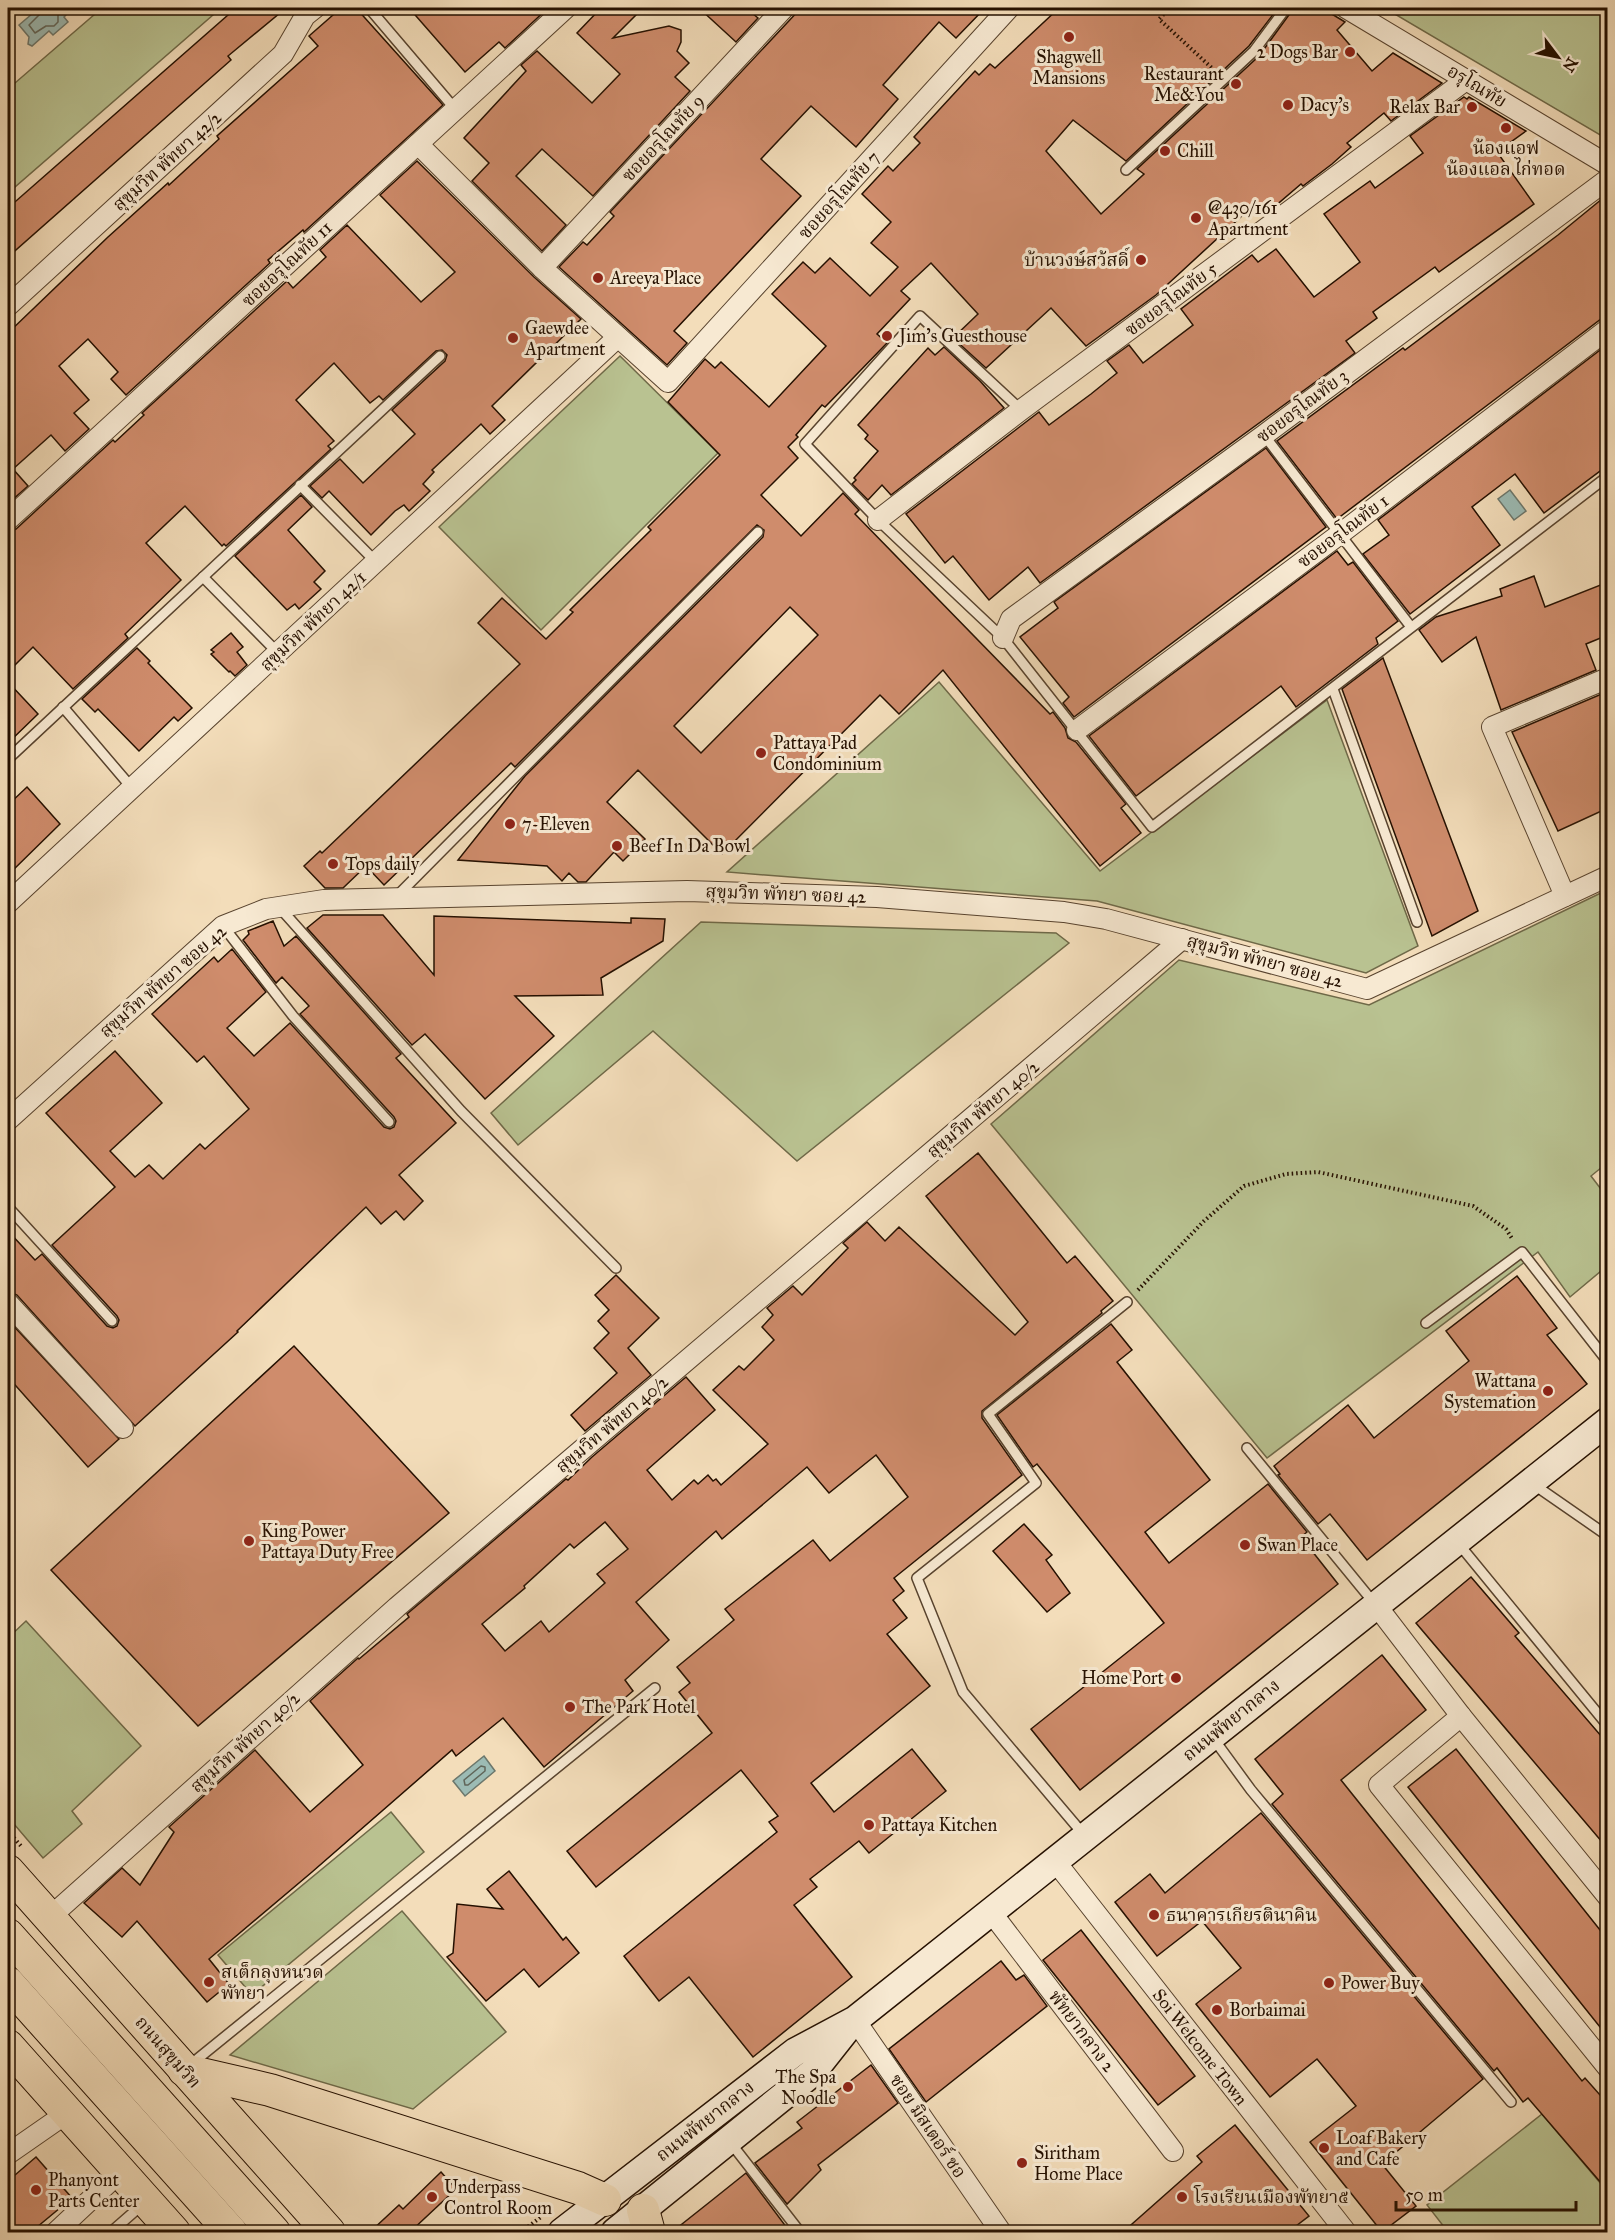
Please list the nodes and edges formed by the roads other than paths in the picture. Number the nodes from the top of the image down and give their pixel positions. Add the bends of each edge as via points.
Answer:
1 (315, 8) edge
2 (369, 8) edge
3 (784, 8) edge
4 (1010, 8) edge
5 (1286, 8) edge
6 (1346, 8) edge
7 (561, 9) edge
8 (1376, 15) edge
9 (1466, 80) junction
10 (455, 110) junction
11 (417, 144) junction
12 (1608, 165) edge
13 (1126, 170) dead end
14 (1608, 179) edge
15 (542, 268) junction
16 (8, 306) edge
17 (1608, 329) edge
18 (618, 337) junction
19 (440, 356) dead end
20 (1021, 410) junction
21 (1264, 435) junction
22 (1608, 476) edge
23 (300, 486) junction
24 (8, 520) edge
25 (878, 520) junction
26 (758, 532) dead end
27 (1340, 534) junction
28 (376, 562) junction
29 (203, 577) junction
30 (1411, 627) junction
31 (1003, 638) junction
32 (278, 653) junction
33 (1608, 678) edge
34 (1333, 688) junction
35 (63, 707) junction
36 (1077, 730) junction
37 (8, 759) edge
38 (132, 788) junction
39 (1608, 876) edge
40 (1565, 896) junction
41 (395, 898) junction
42 (8, 903) edge
43 (279, 906) junction
44 (1417, 922) dead end
45 (224, 926) junction
46 (1182, 939) junction
47 (8, 1120) edge
48 (388, 1122) dead end
49 (8, 1207) edge
50 (616, 1268) dead end
51 (1127, 1302) road end
52 (8, 1304) edge
53 (112, 1321) dead end
54 (1426, 1323) dead end
55 (1608, 1362) edge
56 (1608, 1421) edge
57 (123, 1428) dead end
58 (1247, 1448) dead end
59 (1531, 1482) junction
60 (1608, 1536) edge
61 (1456, 1541) junction
62 (1376, 1605) junction
63 (655, 1688) dead end
64 (1461, 1716) junction
65 (1608, 1726) edge
66 (1212, 1736) junction
67 (1085, 1836) junction
68 (15, 1860) edge
69 (1054, 1861) junction
70 (1608, 1897) edge
71 (991, 1912) junction
72 (50, 1917) junction
73 (8, 1935) edge
74 (8, 1983) edge
75 (855, 2020) junction
76 (8, 2046) edge
77 (1604, 2055) edge
78 (184, 2070) junction
79 (1511, 2102) dead end
80 (67, 2113) junction
81 (729, 2140) junction
82 (1173, 2151) dead end
83 (8, 2154) edge
84 (120, 2172) junction
85 (605, 2200) junction
86 (146, 2201) junction
87 (646, 2221) edge
88 (56, 2232) edge
89 (112, 2232) edge
90 (174, 2232) edge
91 (231, 2232) edge
92 (274, 2232) edge
93 (329, 2232) edge
94 (562, 2232) edge
95 (615, 2232) edge
96 (800, 2232) edge
97 (1001, 2232) edge
98 (1346, 2232) edge

1 - 16 street, สุขุมวิท พัทยา 42/2 via 304,16 283,54
2 - 10 lane
3 - 15 street, ซอยอรุโณทัย 9
4 - 18 street, ซอยอรุโณทัย 7 via 668,382
5 - 13 lane via 1254,51
6 - 8 street, อรุโณทัย
7 - 10 street, ซอยอรุโณทัย 11
8 - 9 street, อรุโณทัย
9 - 12 street, อรุโณทัย
9 - 20 street, ซอยอรุโณทัย 5
10 - 11 street, ซอยอรุโณทัย 11
11 - 15 street
11 - 24 street, ซอยอรุโณทัย 11
14 - 21 street, ซอยอรุโณทัย 3
15 - 18 street
17 - 27 street, ซอยอรุโณทัย 1
18 - 28 street, สุขุมวิท พัทยา 42/1
19 - 23 lane
20 - 25 street, ซอยอรุโณทัย 5
20 - 25 lane via 920,316 805,444
21 - 27 lane
21 - 31 street, ซอยอรุโณทัย 3 via 1011,619
22 - 30 lane
23 - 28 lane
23 - 29 lane
25 - 31 lane
26 - 41 lane
27 - 30 lane
27 - 36 street, ซอยอรุโณทัย 1
28 - 32 street, สุขุมวิท พัทยา 42/1
29 - 32 lane
29 - 35 lane
30 - 34 lane
31 - 36 lane
32 - 38 street, สุขุมวิท พัทยา 42/1
33 - 40 street via 1492,727
34 - 36 lane via 1152,827
34 - 44 lane
35 - 37 lane
35 - 38 lane
38 - 42 street, สุขุมวิท พัทยา 42/1
39 - 40 street, สุขุมวิท พัทยา ซอย 42
40 - 46 street, สุขุมวิท พัทยา ซอย 42 via 1367,989
41 - 43 street, สุขุมวิท พัทยา ซอย 42
41 - 46 street, สุขุมวิท พัทยา ซอย 42 via 687,891 877,897 1064,912
43 - 45 street, สุขุมวิท พัทยา ซอย 42
43 - 50 lane via 461,1111
45 - 47 street, สุขุมวิท พัทยา ซอย 42
45 - 48 lane via 293,1016
46 - 72 street, สุขุมวิท พัทยา 40/2 via 397,1607
49 - 53 lane
51 - 67 lane via 988,1414 1036,1483 917,1578 963,1692
52 - 57 street
54 - 55 lane via 1522,1252
56 - 59 main road, ถนนพัทยากลาง
58 - 62 lane
59 - 60 lane
59 - 61 main road, ถนนพัทยากลาง
61 - 62 main road, ถนนพัทยากลาง
61 - 65 lane
62 - 64 street
62 - 66 main road, ถนนพัทยากลาง
63 - 78 lane
64 - 70 street
64 - 77 street via 1379,1785
66 - 67 main road, ถนนพัทยากลาง
66 - 79 lane via 1251,1790
67 - 69 main road, ถนนพัทยากลาง
68 - 72 highway, ถนนสุขุมวิท
69 - 71 main road, ถนนพัทยากลาง
69 - 98 street, Soi Welcome Town
71 - 75 main road, ถนนพัทยากลาง
71 - 82 street, พัทยากลาง 2
72 - 78 highway, ถนนสุขุมวิท
73 - 92 highway
74 - 91 highway
75 - 81 main road, ถนนพัทยากลาง via 812,2073
75 - 85 main road, ถนนพัทยากลาง via 795,2052
75 - 97 street, ซอย มิสเตอร์ ชอ
76 - 80 highway
78 - 85 highway via 270,2090
78 - 93 highway, ถนนสุขุมวิท
80 - 83 street
80 - 84 highway
81 - 87 main road, ถนนพัทยากลาง
81 - 96 lane
84 - 86 highway
84 - 88 street
85 - 94 main road, ถนนพัทยากลาง
86 - 89 lane
86 - 90 highway
87 - 95 main road, ถนนพัทยากลาง

